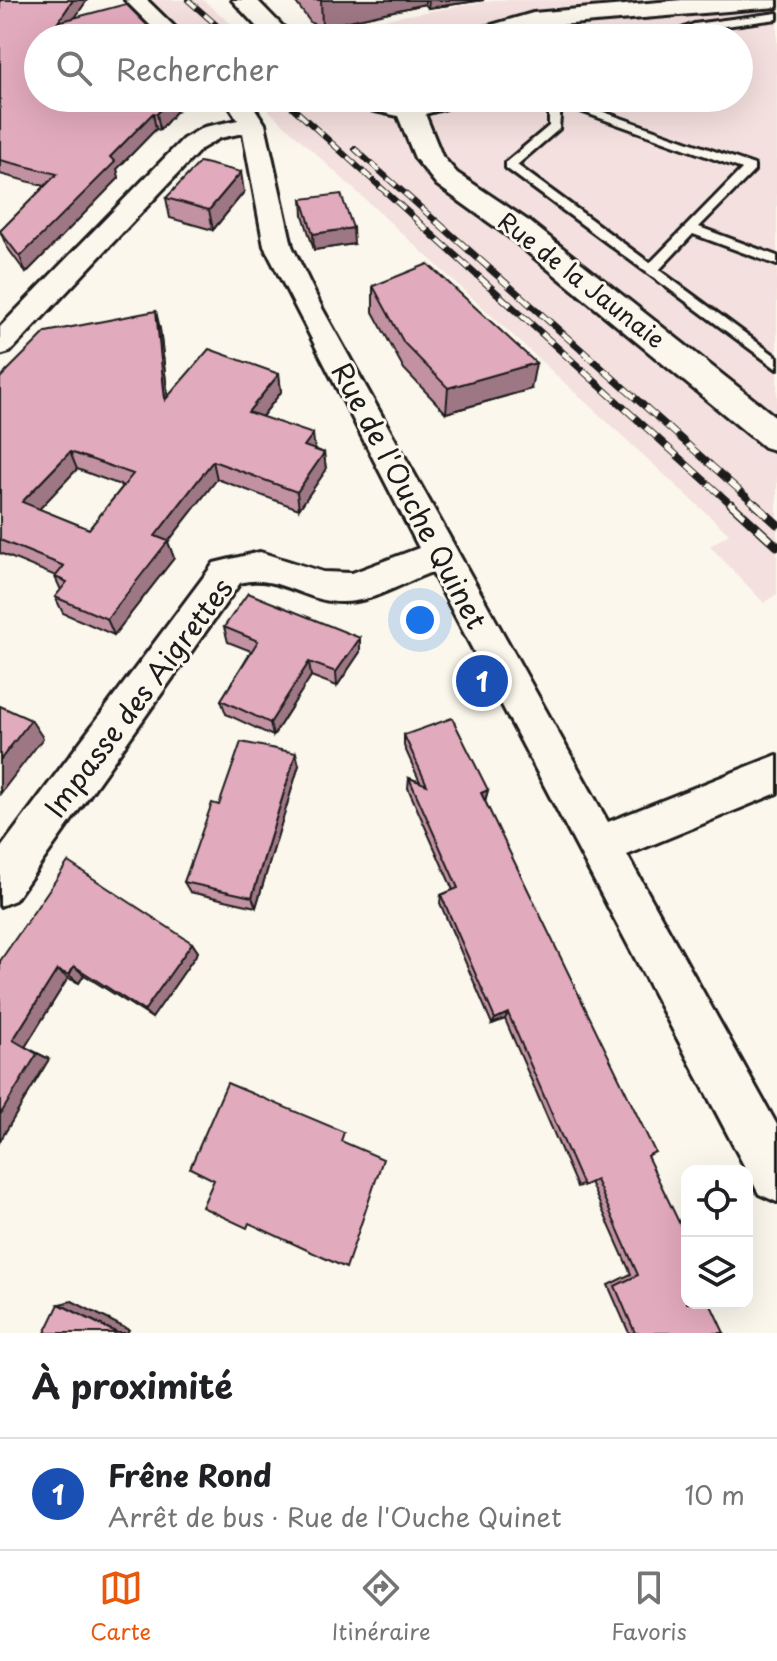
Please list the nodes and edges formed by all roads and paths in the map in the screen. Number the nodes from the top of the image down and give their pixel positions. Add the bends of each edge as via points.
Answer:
1 (135, 0) edge
2 (244, 0) edge
3 (777, 0) edge
4 (703, 3) edge
5 (639, 6) edge
6 (777, 16) edge
7 (160, 24) edge
8 (267, 24) edge
9 (520, 24) edge
10 (717, 24) edge
11 (245, 112) edge
12 (411, 112) edge
13 (555, 112) edge
14 (611, 112) edge
15 (253, 124) junction
16 (692, 229) junction
17 (777, 261) edge
18 (651, 270) junction
19 (0, 345) edge
20 (777, 364) edge
21 (777, 438) edge
22 (440, 556) junction
23 (777, 774) edge
24 (598, 846) junction
25 (0, 885) edge
26 (777, 1176) edge

1 - 7 street
2 - 8 main road
3 - 4 main road
4 - 5 main road
5 - 9 main road
6 - 10 lane
11 - 15 street, Rue de l'Ouche Quinet
12 - 21 main road, Rue de la Jaunaie via 429,158 447,179 519,229
13 - 18 lane via 555,127 510,165
14 - 16 lane via 750,168
15 - 19 street via 213,132 192,144
15 - 22 street, Rue de l'Ouche Quinet via 278,246
16 - 17 lane
16 - 18 lane
18 - 20 lane
22 - 24 street, Rue de l'Ouche Quinet
22 - 25 street, Impasse des Aigrettes via 341,589 273,566 249,564 227,573
23 - 24 street
24 - 26 street, Rue de l'Ouche Quinet

